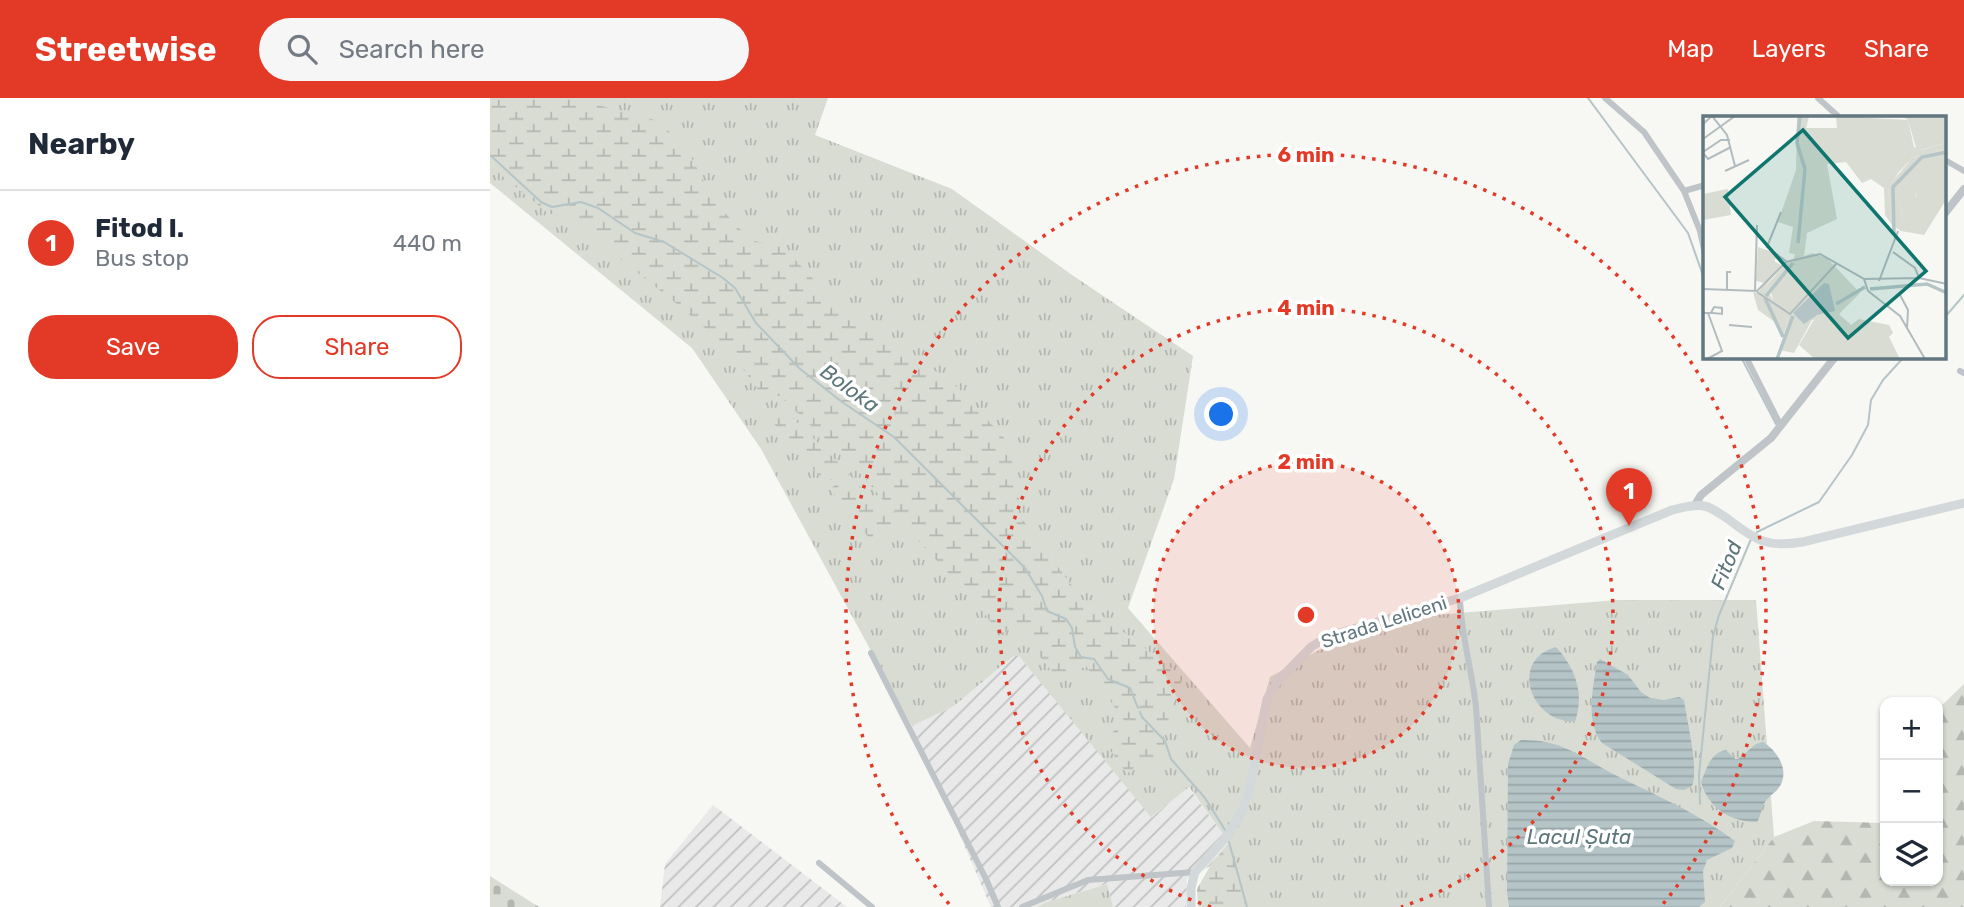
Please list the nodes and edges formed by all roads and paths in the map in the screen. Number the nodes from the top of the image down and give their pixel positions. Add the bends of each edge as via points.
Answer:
1 (1605, 98) edge
2 (1818, 98) edge
3 (1838, 116) edge
4 (1946, 161) edge
5 (1964, 171) edge
6 (1703, 186) edge
7 (1964, 188) edge
8 (1684, 191) junction
9 (1946, 212) edge
10 (1703, 245) edge
11 (1747, 359) edge
12 (1833, 359) edge
13 (1781, 426) junction
14 (1964, 503) edge
15 (1695, 505) junction
16 (1460, 598) junction
17 (871, 653) dead end
18 (819, 863) dead end
19 (1195, 872) junction
20 (872, 907) edge
21 (998, 907) edge
22 (1022, 907) edge
23 (1191, 907) edge
24 (1489, 907) edge

1 - 8 street via 1644,132
2 - 3 street
4 - 5 street
6 - 8 street
7 - 9 street
8 - 10 street
11 - 13 street
12 - 13 street
13 - 15 street
14 - 15 main road via 1775,545 1752,537 1719,513
15 - 16 main road, Strada Leliceni via 1672,510
16 - 19 main road, Strada Leliceni via 1329,636 1290,668 1267,699 1242,812
16 - 24 street via 1476,707
17 - 21 street
18 - 20 street
19 - 22 street via 1088,880
19 - 23 main road

